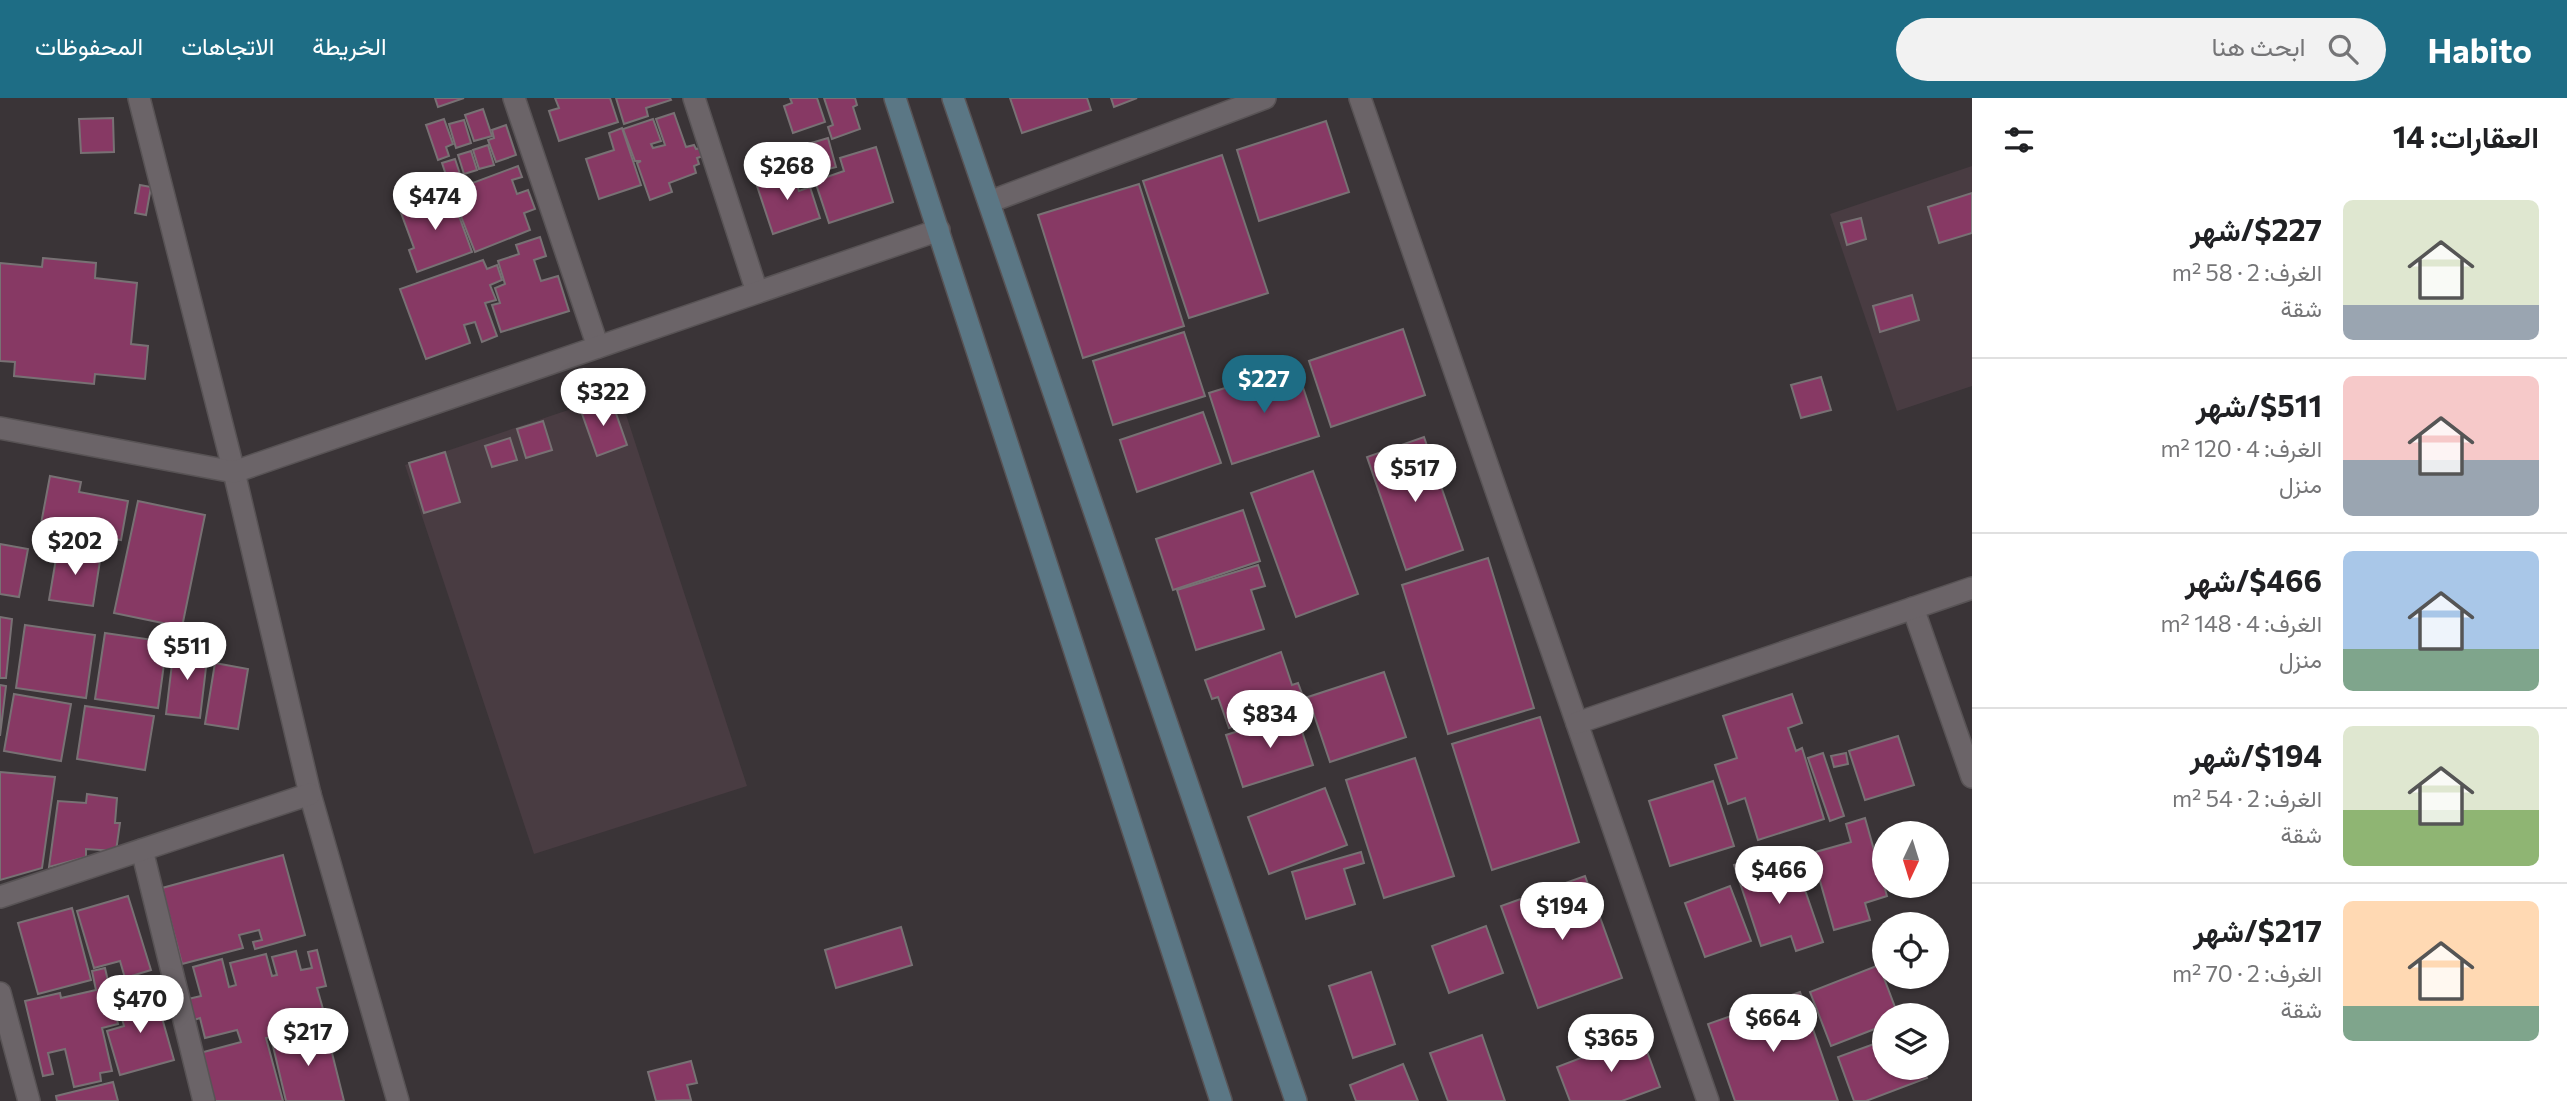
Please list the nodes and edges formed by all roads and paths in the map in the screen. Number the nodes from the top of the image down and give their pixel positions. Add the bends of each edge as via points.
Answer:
1 (139, 98) edge
2 (514, 98) edge
3 (694, 98) edge
4 (895, 98) edge
5 (953, 98) edge
6 (1265, 98) edge
7 (1360, 98) edge
8 (989, 202) junction
9 (939, 230) junction
10 (757, 292) junction
11 (598, 347) junction
12 (0, 428) edge
13 (234, 472) junction
14 (1972, 588) edge
15 (1913, 608) junction
16 (1577, 723) junction
17 (1972, 777) edge
18 (310, 794) junction
19 (142, 850) junction
20 (0, 897) edge
21 (0, 993) edge
22 (29, 1101) edge
23 (204, 1101) edge
24 (398, 1101) edge
25 (1220, 1101) edge
26 (1296, 1101) edge
27 (1709, 1101) edge

1 - 13 street
2 - 11 street
3 - 10 street
4 - 9 street
5 - 8 street
6 - 8 street
7 - 16 street
8 - 26 street
9 - 10 street
9 - 25 street
10 - 11 street
11 - 13 street
12 - 13 street
13 - 18 street
14 - 15 street
15 - 16 street
15 - 17 street
16 - 27 street
18 - 19 street
18 - 24 street
19 - 20 street
19 - 23 street
21 - 22 street

